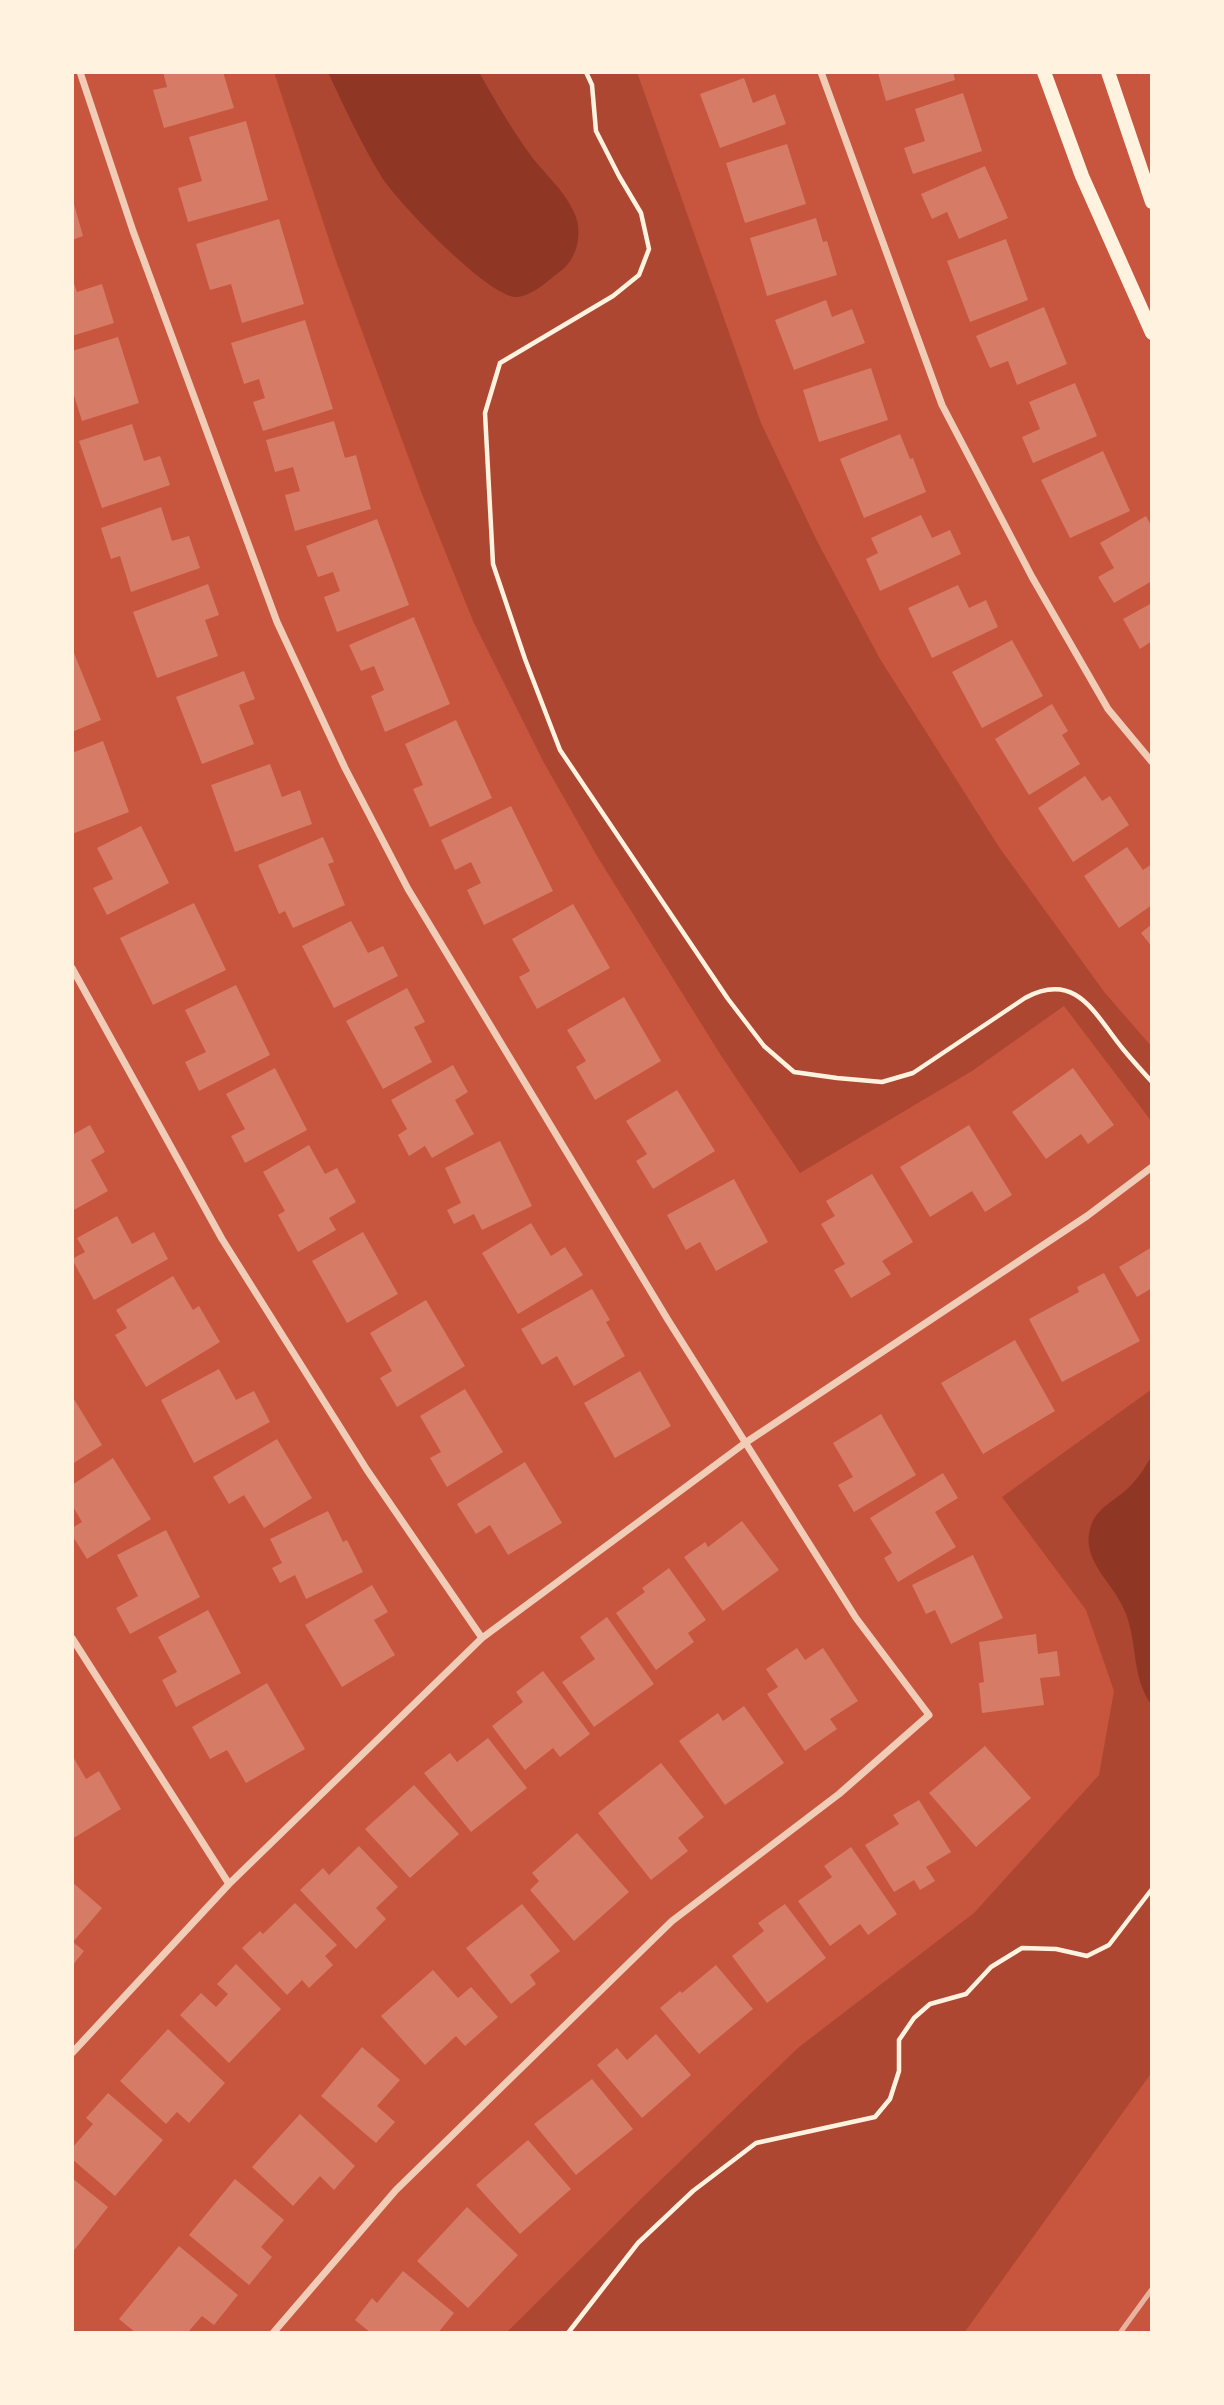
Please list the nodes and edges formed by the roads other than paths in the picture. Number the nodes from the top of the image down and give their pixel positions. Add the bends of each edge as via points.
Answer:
1 (80, 72) edge
2 (821, 72) edge
3 (1044, 72) edge
4 (1108, 72) edge
5 (1152, 202) edge
6 (1152, 333) edge
7 (1152, 762) edge
8 (72, 968) edge
9 (1152, 1167) edge
10 (745, 1443) junction
11 (482, 1638) junction
12 (72, 1639) edge
13 (229, 1884) junction
14 (72, 2053) edge
15 (273, 2333) edge

1 - 10 street via 277,622 345,768 408,889
2 - 7 street via 942,405 1108,709
3 - 6 main road via 1082,176
4 - 5 main road
8 - 11 street via 222,1239 367,1470
9 - 10 street via 1087,1216
10 - 11 street
10 - 15 street via 856,1618 929,1715 839,1794 672,1922 396,2190
11 - 13 street
12 - 13 street
13 - 14 street

